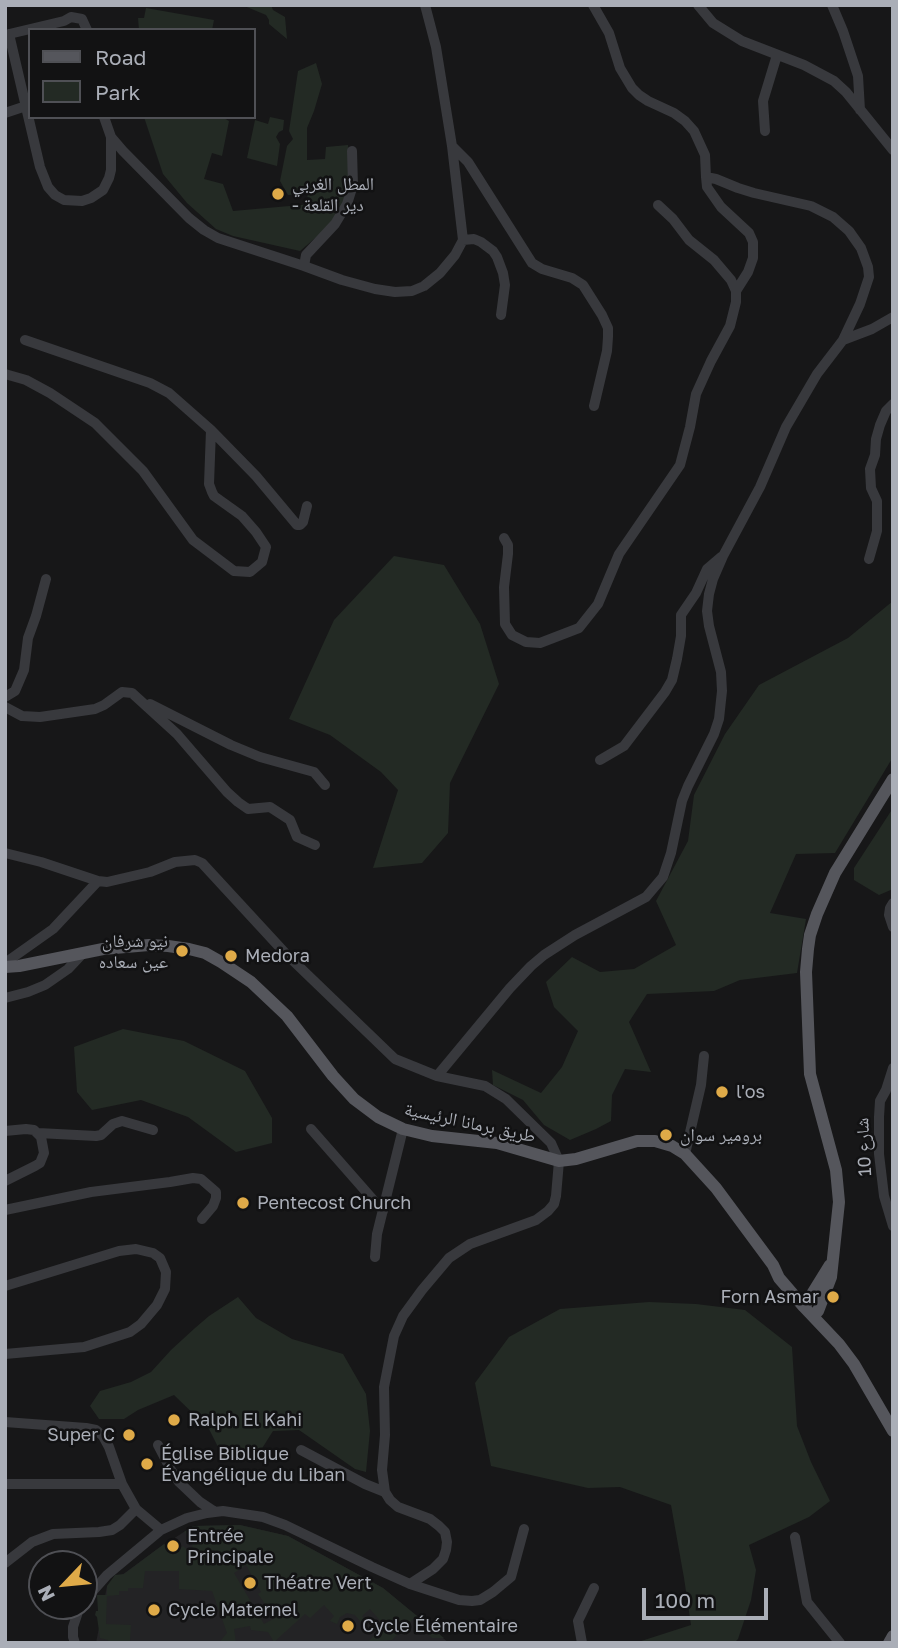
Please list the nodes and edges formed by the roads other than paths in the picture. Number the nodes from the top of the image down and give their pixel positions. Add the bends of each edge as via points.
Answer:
1 (425, 5) edge
2 (593, 5) edge
3 (698, 5) edge
4 (832, 5) edge
5 (36, 28) edge
6 (85, 28) edge
7 (28, 30) edge
8 (7, 35) edge
9 (777, 55) junction
10 (26, 106) junction
11 (860, 110) junction
12 (5, 113) edge
13 (28, 114) edge
14 (29, 119) edge
15 (105, 119) edge
16 (765, 131) dead end
17 (111, 137) junction
18 (452, 146) junction
19 (893, 150) edge
20 (352, 152) dead end
21 (706, 177) junction
22 (658, 205) dead end
23 (463, 240) junction
24 (304, 266) junction
25 (736, 291) junction
26 (501, 315) dead end
27 (893, 317) edge
28 (25, 340) dead end
29 (843, 340) junction
30 (5, 374) edge
31 (893, 404) edge
32 (594, 406) dead end
33 (211, 430) junction
34 (307, 506) dead end
35 (504, 538) dead end
36 (723, 556) junction
37 (869, 559) dead end
38 (46, 579) dead end
39 (5, 697) edge
40 (140, 701) junction
41 (5, 707) edge
42 (600, 760) dead end
43 (893, 779) edge
44 (325, 785) dead end
45 (315, 845) dead end
46 (5, 853) edge
47 (97, 881) junction
48 (893, 902) edge
49 (893, 927) edge
50 (84, 952) junction
51 (5, 965) edge
52 (5, 998) edge
53 (704, 1056) dead end
54 (893, 1068) edge
55 (437, 1076) junction
56 (311, 1129) dead end
57 (402, 1129) junction
58 (153, 1130) dead end
59 (5, 1131) edge
60 (38, 1133) junction
61 (685, 1154) junction
62 (559, 1161) junction
63 (5, 1181) edge
64 (5, 1210) edge
65 (383, 1211) junction
66 (202, 1219) dead end
67 (893, 1226) edge
68 (375, 1257) dead end
69 (5, 1286) edge
70 (811, 1309) junction
71 (5, 1354) edge
72 (5, 1422) edge
73 (893, 1431) edge
74 (158, 1445) dead end
75 (301, 1450) dead end
76 (5, 1484) edge
77 (122, 1484) junction
78 (385, 1492) junction
79 (136, 1509) junction
80 (215, 1512) junction
81 (524, 1529) dead end
82 (160, 1530) junction
83 (796, 1536) dead end
84 (5, 1563) edge
85 (410, 1584) junction
86 (98, 1585) edge
87 (594, 1588) dead end
88 (75, 1620) edge
89 (893, 1636) edge
90 (75, 1643) edge
91 (582, 1643) edge
92 (840, 1643) edge
93 (889, 1643) edge

1 - 18 street
2 - 21 street via 632,88 694,131 705,155
3 - 9 street via 713,23
4 - 11 street via 858,76
5 - 6 street via 78,17
7 - 8 street
8 - 10 street
9 - 11 street via 834,81
9 - 16 street via 763,101
10 - 12 street
10 - 13 street
11 - 19 street
14 - 17 street via 43,177 64,200 82,201 103,190 110,178
15 - 17 street
17 - 24 street via 204,230
18 - 23 street
18 - 32 street via 468,162 533,263 583,285 602,314 608,328 607,351
20 - 24 street via 353,185 347,204 306,255
21 - 25 street via 707,187 753,243 753,258
21 - 29 street via 811,205 849,231 866,257 869,278
22 - 25 street via 714,260
23 - 24 street via 440,273 412,291 375,289
23 - 26 street via 481,242 497,257 505,285
25 - 35 street via 730,326 696,394 680,465 619,554 598,604 579,628 540,643 512,635 505,624 508,545
27 - 29 street
28 - 33 street via 150,383 170,393
29 - 36 street via 786,427
30 - 33 street via 50,393 94,423 143,471 194,540 234,571 250,572 262,562 265,547 242,516 212,492
31 - 37 street via 880,425 870,469 877,531
33 - 34 street via 297,524 303,522
36 - 42 street via 710,565 681,615 677,659 666,691 624,746
36 - 55 street via 707,603 721,672 719,719 682,801 663,877 646,897 575,935 531,966
38 - 39 street via 28,638 24,670 15,691
40 - 41 street via 132,692 122,692 94,709 40,716 22,716
40 - 44 street via 231,745 314,772
40 - 45 street via 177,734 238,802 248,810 270,807 290,820 297,837
43 - 70 main road via 835,873 810,935 806,972 810,1074 839,1189 832,1262
46 - 47 street
47 - 51 street via 53,929
47 - 55 street via 119,880 175,862 202,863 285,953 395,1059
48 - 49 street via 889,915
50 - 51 main road, طريق برمانا الرئيسية
50 - 52 street via 45,985
50 - 57 main road, طريق برمانا الرئيسية via 168,946 205,953 251,982 278,1006 354,1099
53 - 61 street
54 - 67 street, شارع 10 via 879,1117 884,1196
55 - 62 street via 485,1086 506,1099 551,1143
56 - 65 street
57 - 62 main road, طريق برمانا الرئيسية via 497,1143
57 - 65 street
58 - 60 street via 122,1121 96,1136
59 - 60 street
60 - 63 street via 44,1147 40,1163
61 - 62 main road, طريق برمانا الرئيسية via 655,1141 637,1141
61 - 70 main road, طريق برمانا الرئيسية
62 - 78 street via 556,1196 548,1211 536,1220 460,1249 436,1272 399,1324 385,1374
64 - 66 street via 193,1178 216,1192 213,1206
65 - 68 street
69 - 71 street via 136,1249 153,1252 166,1272 157,1305 130,1332 84,1347
70 - 73 main road, طريق برمانا الرئيسية via 832,1328
72 - 77 street via 96,1430 109,1447
74 - 80 street via 179,1482
75 - 78 street
76 - 77 street
77 - 79 street
78 - 85 street via 398,1507 430,1519 444,1532 447,1542 443,1559
79 - 82 street
79 - 84 street via 112,1530 53,1534 32,1542
80 - 82 street
80 - 85 street via 242,1512 285,1525
81 - 85 street via 511,1577 480,1600 459,1600
82 - 86 street
83 - 92 street via 807,1602
87 - 91 street via 578,1621
88 - 90 street
89 - 93 main road

